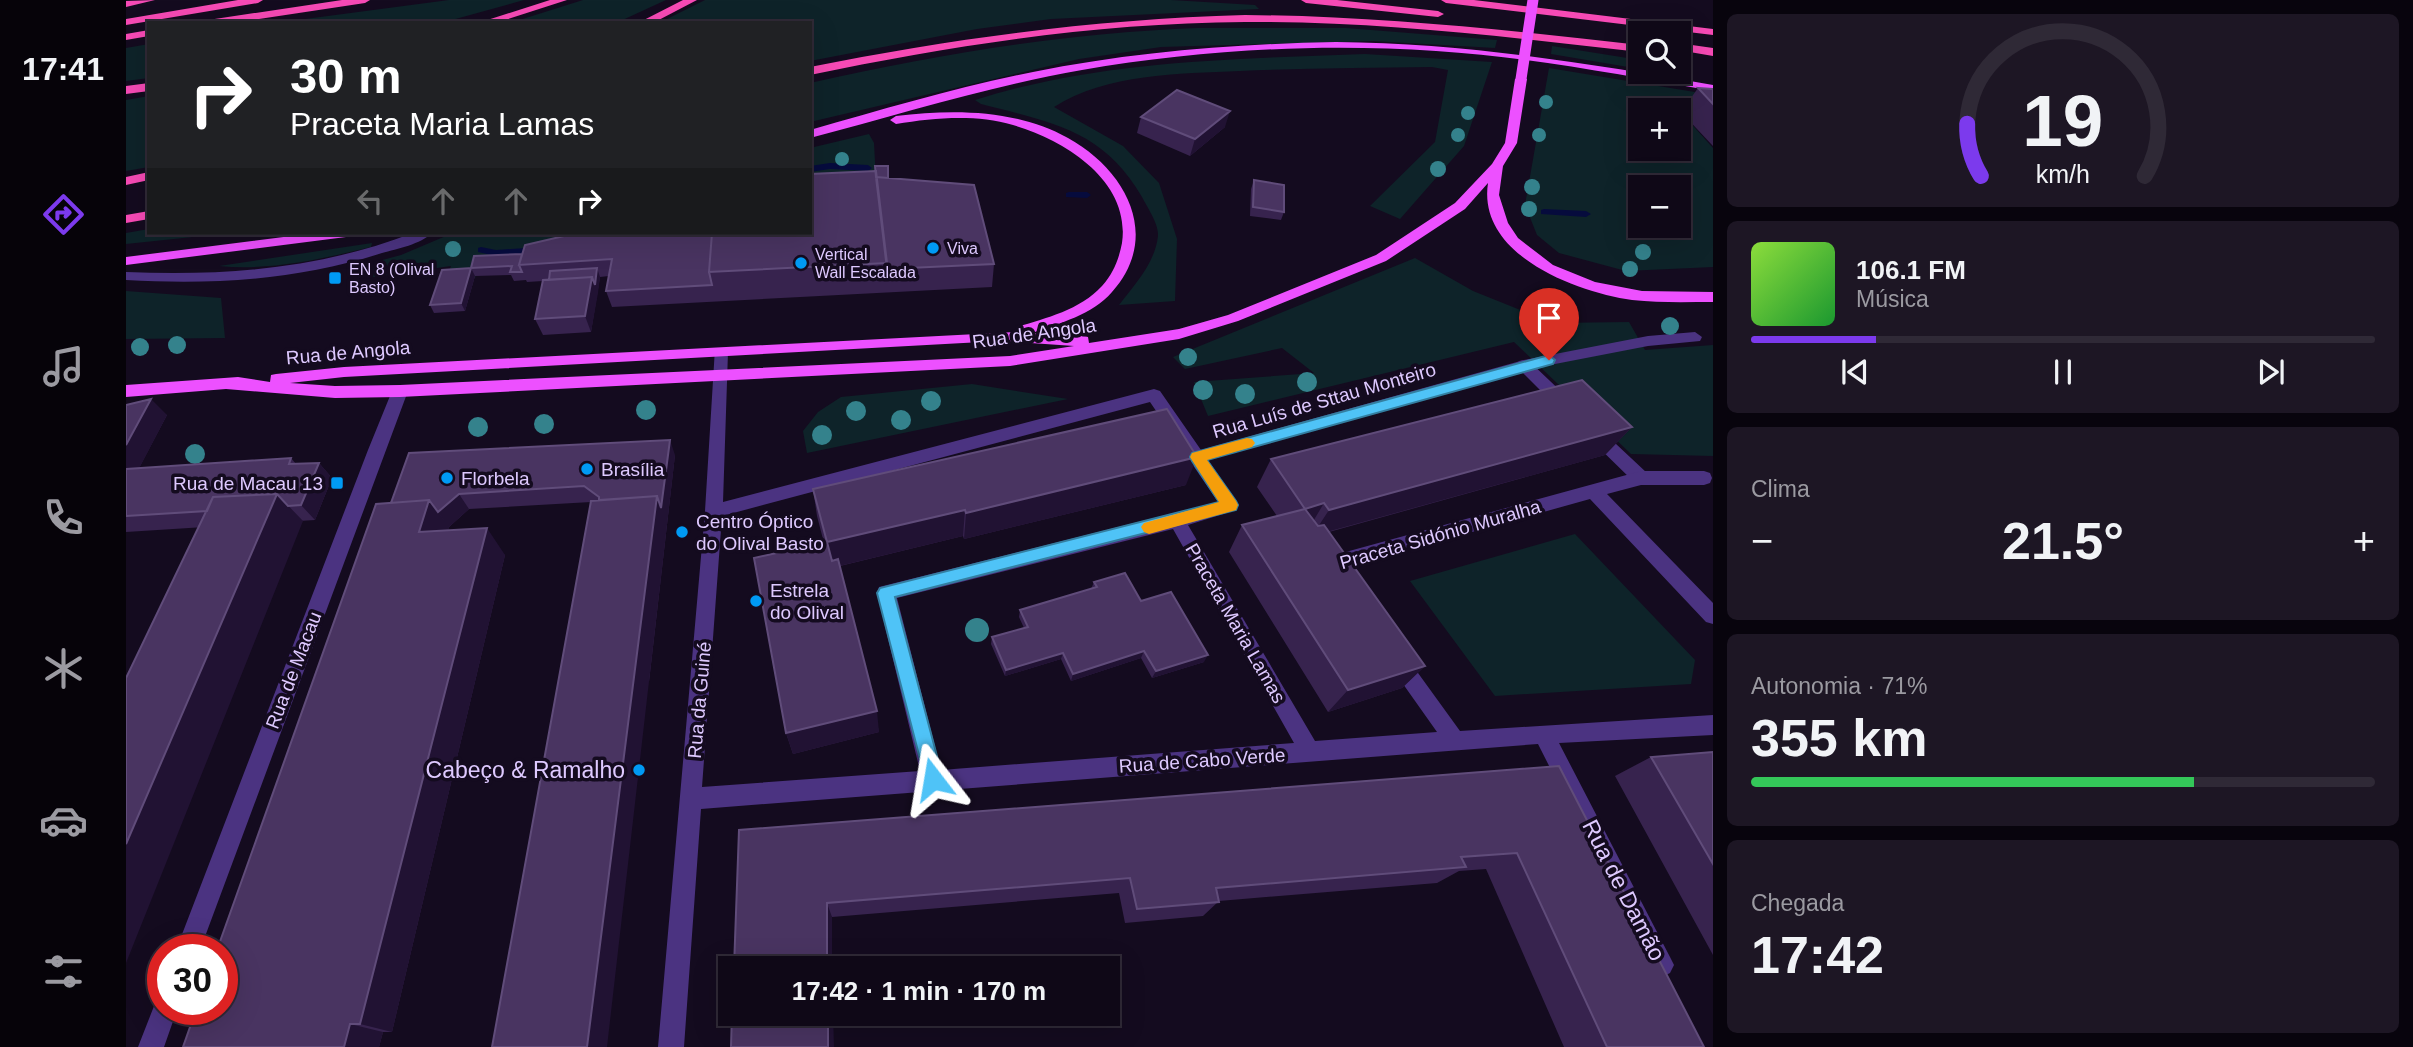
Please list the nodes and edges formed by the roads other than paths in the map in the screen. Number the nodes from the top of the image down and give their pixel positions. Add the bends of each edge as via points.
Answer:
1 (133, 0) edge
2 (149, 0) edge
3 (258, 0) edge
4 (365, 0) edge
5 (562, 0) edge
6 (692, 0) edge
7 (1306, 0) edge
8 (1446, 0) edge
9 (1535, 0) edge
10 (126, 3) edge
11 (222, 21) edge
12 (491, 21) edge
13 (647, 21) edge
14 (126, 22) edge
15 (1713, 25) edge
16 (1713, 32) edge
17 (147, 33) edge
18 (126, 37) edge
19 (1628, 38) edge
20 (1628, 48) edge
21 (1691, 48) edge
22 (1713, 51) edge
23 (1691, 56) edge
24 (1713, 59) edge
25 (812, 71) edge
26 (147, 86) edge
27 (1713, 88) edge
28 (126, 90) edge
29 (812, 136) edge
30 (812, 137) edge
31 (1497, 166) junction
32 (147, 176) edge
33 (126, 181) edge
34 (147, 215) edge
35 (126, 219) edge
36 (330, 235) edge
37 (420, 235) edge
38 (126, 261) edge
39 (126, 276) edge
40 (1713, 297) edge
41 (1000, 336) junction
42 (1695, 337) dead end
43 (1115, 343) junction
44 (720, 352) junction
45 (474, 365) junction
46 (1524, 365) junction
47 (720, 373) junction
48 (226, 384) junction
49 (126, 391) edge
50 (400, 391) junction
51 (1197, 457) junction
52 (1641, 478) junction
53 (1704, 478) dead end
54 (1592, 491) junction
55 (714, 511) junction
56 (1177, 521) junction
57 (1346, 586) edge
58 (1713, 616) edge
59 (1385, 642) edge
60 (1713, 724) edge
61 (1544, 734) junction
62 (1455, 741) junction
63 (1310, 752) junction
64 (933, 779) junction
65 (691, 799) junction
66 (194, 934) edge
67 (1673, 987) edge
68 (160, 1025) edge
69 (152, 1047) edge
70 (671, 1047) edge

1 - 10 highway
2 - 10 highway
3 - 14 highway
4 - 11 highway
5 - 12 highway
6 - 13 highway
7 - 19 highway
8 - 16 highway
9 - 15 highway
9 - 31 main road, bridge via 1511,143
17 - 18 highway
20 - 25 highway via 1410,24 1210,19 1020,33
21 - 22 highway
23 - 24 highway
26 - 28 highway
27 - 29 main road via 1471,51 1354,46 1246,49 1142,58 1034,75
30 - 41 main road via 905,118 976,116 1017,122 1040,131 1086,155 1104,171 1118,188 1132,232 1130,253 1121,272 1105,292 1068,316
31 - 40 main road via 1493,201 1498,218 1525,251 1546,265 1574,279 1630,295
31 - 43 main road via 1460,206 1389,253 1348,273 1233,318 1147,340
32 - 33 highway
34 - 35 highway
36 - 38 main road
37 - 39 street via 381,252 313,267 226,279
41 - 43 main road, Rua de Angola
41 - 44 main road, Rua de Angola
42 - 46 street, Rua Luís de Sttau Monteiro via 1648,341
43 - 47 main road, Rua de Angola via 1010,361
44 - 45 main road, Rua de Angola
44 - 47 street, Rua da Guiné
45 - 48 main road, Rua de Angola
45 - 50 main road, Rua de Angola
46 - 51 street, Rua Luís de Sttau Monteiro
46 - 52 street
47 - 50 main road, Rua de Angola
47 - 55 street, Rua da Guiné
48 - 49 main road, Rua de Angola
48 - 50 main road, Rua de Angola
50 - 66 street, Rua de Macau
51 - 55 street, Rua Luís de Sttau Monteiro via 1154,395
51 - 56 street via 1230,505
52 - 53 street, Praceta Sidónio Muralha
52 - 54 street, Praceta Sidónio Muralha
54 - 57 street, Praceta Sidónio Muralha via 1331,564
54 - 58 street
55 - 65 street, Rua da Guiné
56 - 63 street, Praceta Maria Lamas
56 - 64 street, Praceta Maria Lamas via 886,593
59 - 62 street
60 - 61 street, Rua de Cabo Verde
61 - 62 street, Rua de Cabo Verde
61 - 67 street, Rua de Damão
62 - 63 street, Rua de Cabo Verde
63 - 64 street, Rua de Cabo Verde
64 - 65 street, Rua de Cabo Verde
65 - 70 street, Rua da Guiné
68 - 69 street

